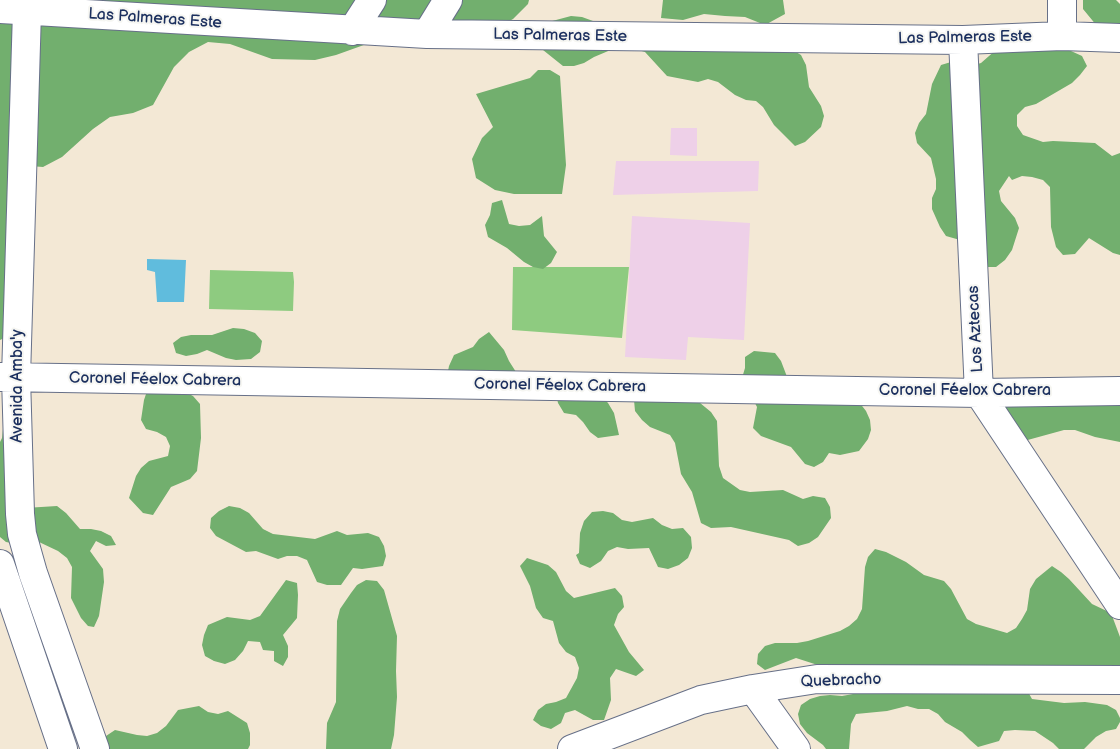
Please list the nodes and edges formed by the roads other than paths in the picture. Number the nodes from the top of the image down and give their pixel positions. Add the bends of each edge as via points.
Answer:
1 (372, 0) edge
2 (448, 0) edge
3 (1062, 0) edge
4 (0, 9) edge
5 (27, 11) junction
6 (352, 31) junction
7 (427, 34) junction
8 (1062, 36) junction
9 (1120, 38) edge
10 (963, 40) junction
11 (8, 377) edge
12 (1120, 391) edge
13 (979, 393) junction
14 (0, 564) edge
15 (1120, 605) edge
16 (1120, 680) edge
17 (753, 689) junction
18 (63, 749) edge
19 (94, 749) edge
20 (572, 749) edge
21 (796, 749) edge

1 - 6 street
2 - 7 street
3 - 8 street
4 - 5 street, Las Palmeras Este
5 - 6 street, Las Palmeras Este
5 - 11 street, Avenida Amba'y
6 - 7 street, Las Palmeras Este
7 - 10 street, Las Palmeras Este
8 - 9 street, Las Palmeras Este
8 - 10 street, Las Palmeras Este
10 - 13 street, Los Aztecas
11 - 13 street, Coronel Féelox Cabrera
11 - 19 street, Avenida Amba'y via 22,534
12 - 13 street, Coronel Féelox Cabrera
13 - 15 street, Los Aztecas
14 - 18 street
16 - 17 street, Quebracho via 817,679
17 - 20 street, Quebracho via 701,700
17 - 21 street

